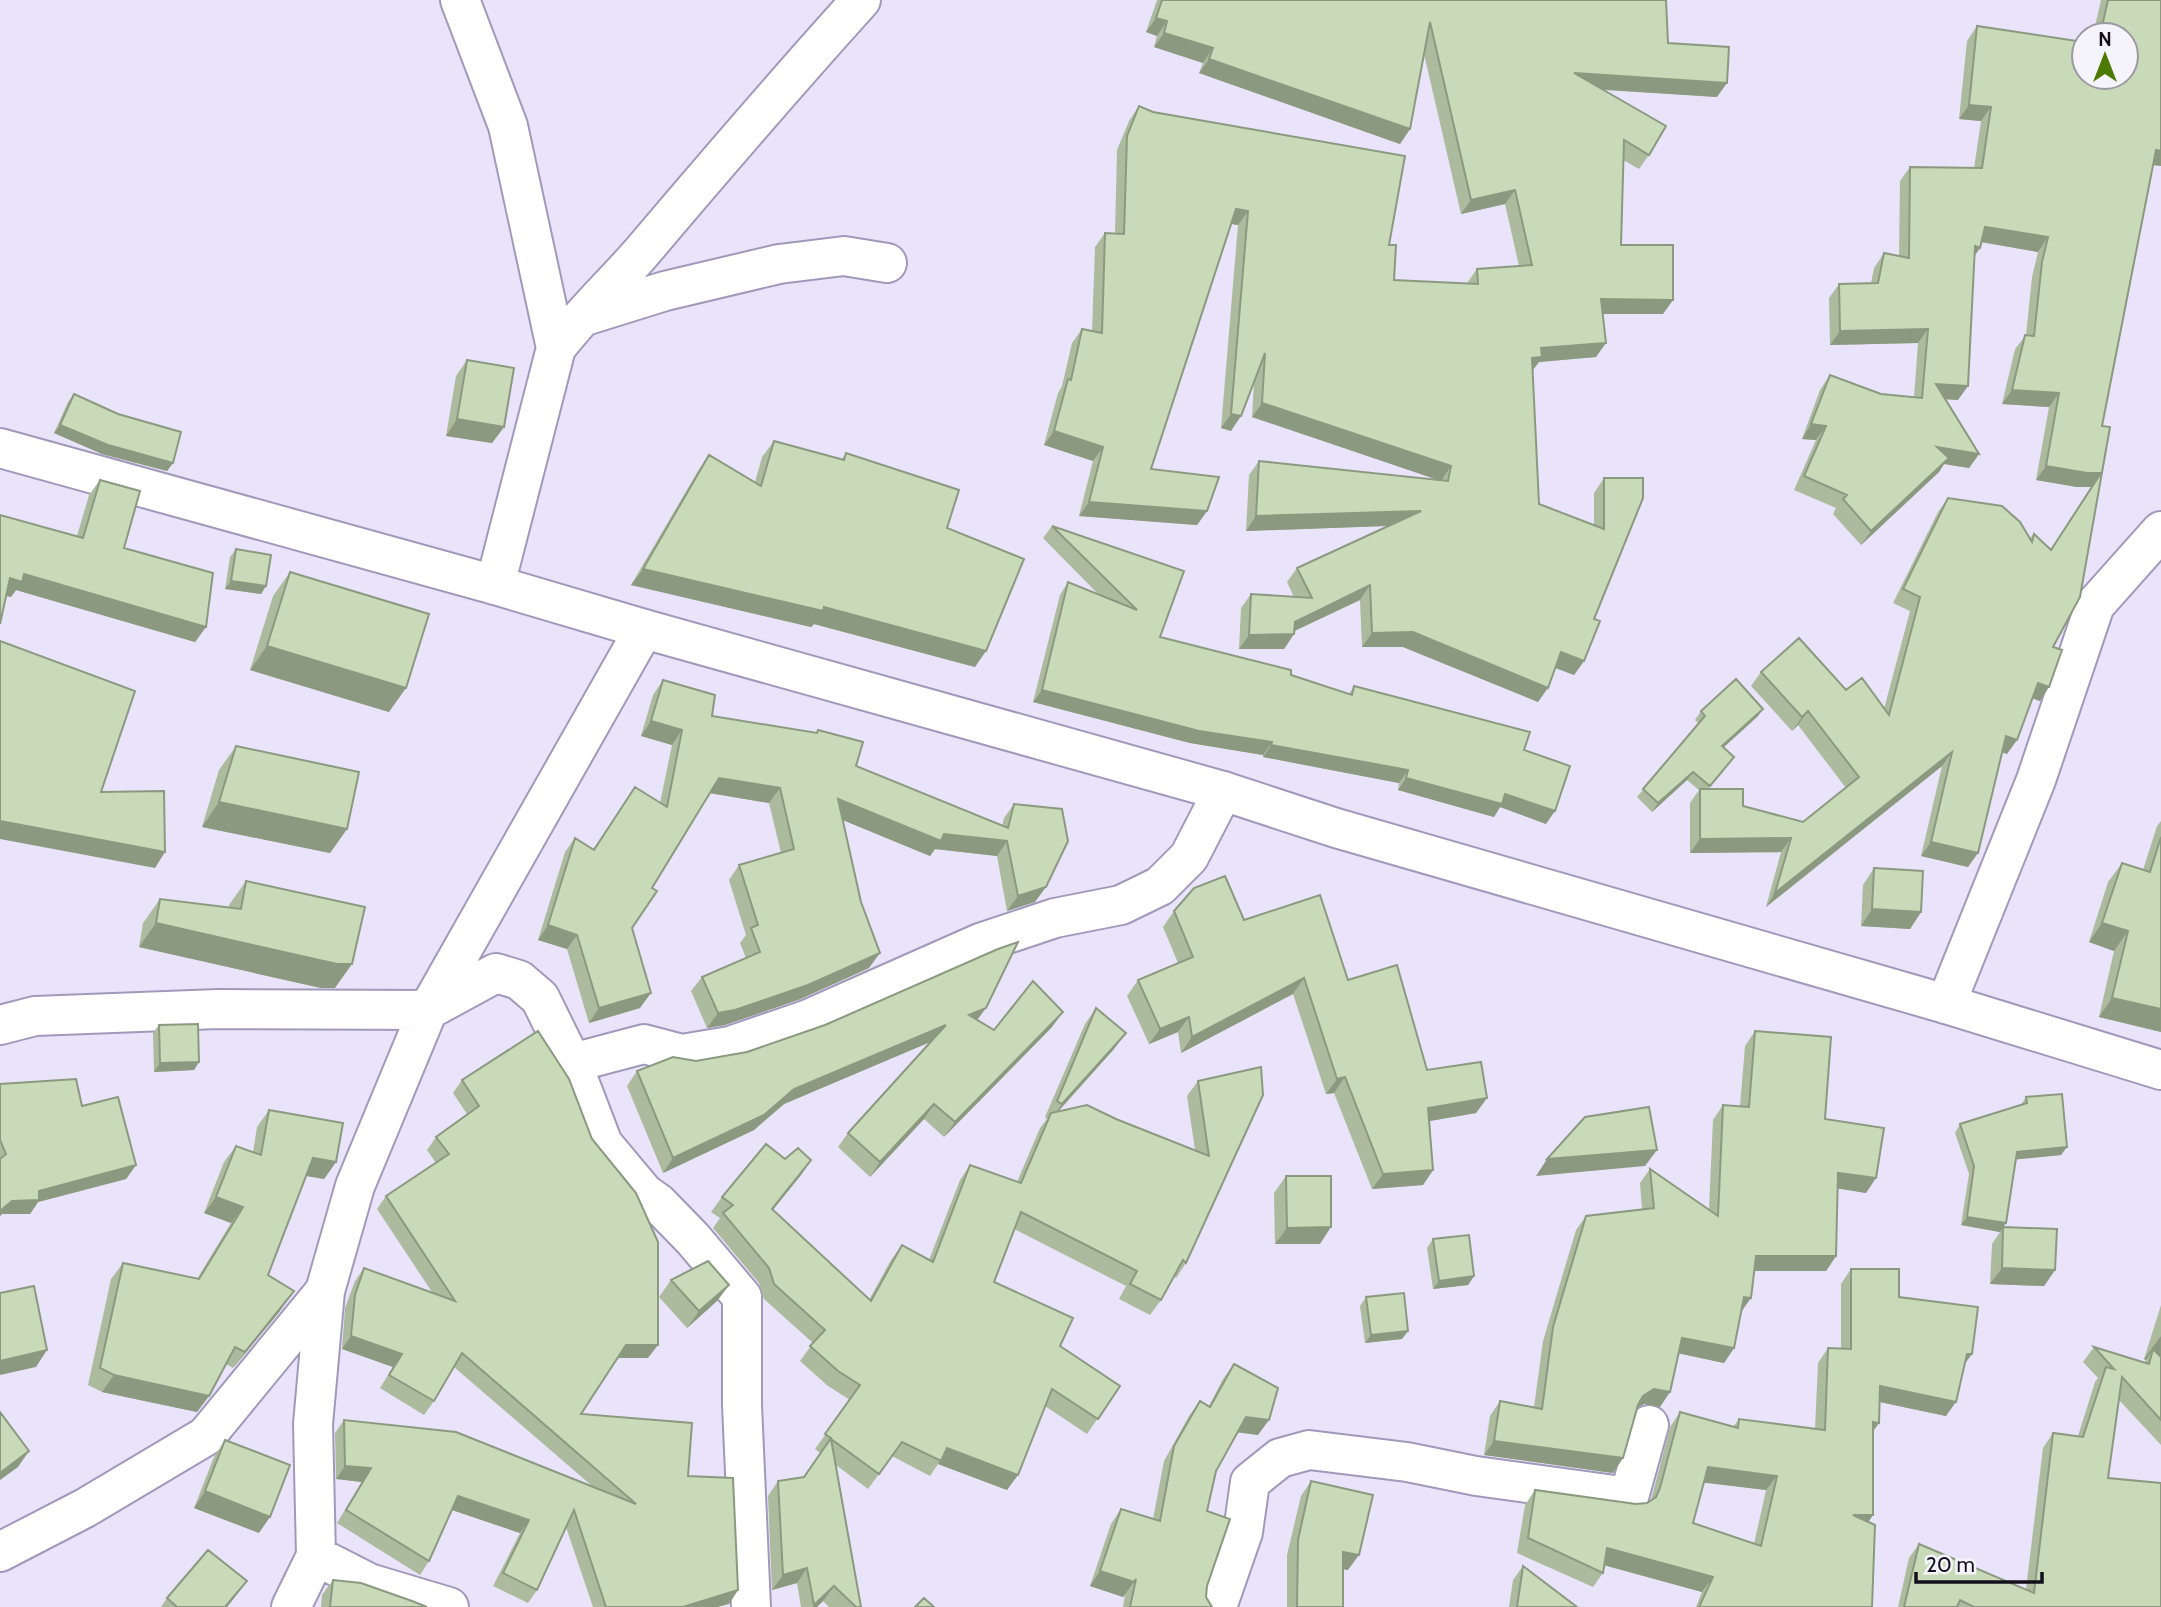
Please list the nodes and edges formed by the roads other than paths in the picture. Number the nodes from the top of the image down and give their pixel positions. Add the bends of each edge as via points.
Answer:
1 (460, 0) edge
2 (861, 0) edge
3 (887, 263) dead end
4 (579, 318) junction
5 (556, 348) junction
6 (0, 448) edge
7 (2161, 531) edge
8 (495, 585) junction
9 (644, 629) junction
10 (1223, 792) junction
11 (1946, 1004) junction
12 (428, 1010) junction
13 (0, 1025) edge
14 (572, 1063) junction
15 (2161, 1070) edge
16 (325, 1291) junction
17 (1649, 1425) dead end
18 (0, 1552) edge
19 (316, 1556) junction
20 (291, 1607) edge
21 (449, 1607) edge
22 (751, 1607) edge
23 (1217, 1607) edge

1 - 5 street via 508,125
2 - 4 street
3 - 4 street via 844,256 779,264 664,291
4 - 5 street
5 - 8 street
6 - 8 street
7 - 11 street via 2095,606 2036,780
8 - 9 street
9 - 10 street
9 - 12 street
10 - 11 street
10 - 14 street via 1189,857 1160,886 1121,905 1055,918 980,943 806,1020 730,1046 682,1054 644,1044
11 - 15 street
12 - 13 street via 192,1010 35,1016
12 - 14 street via 496,973 519,980 540,998
12 - 16 street via 355,1186
14 - 22 street via 603,1144 742,1297
16 - 18 street via 206,1436
16 - 19 street via 313,1424
17 - 23 street via 1629,1497 1309,1450 1280,1458 1250,1482 1244,1532
19 - 20 street
19 - 21 street via 369,1583

